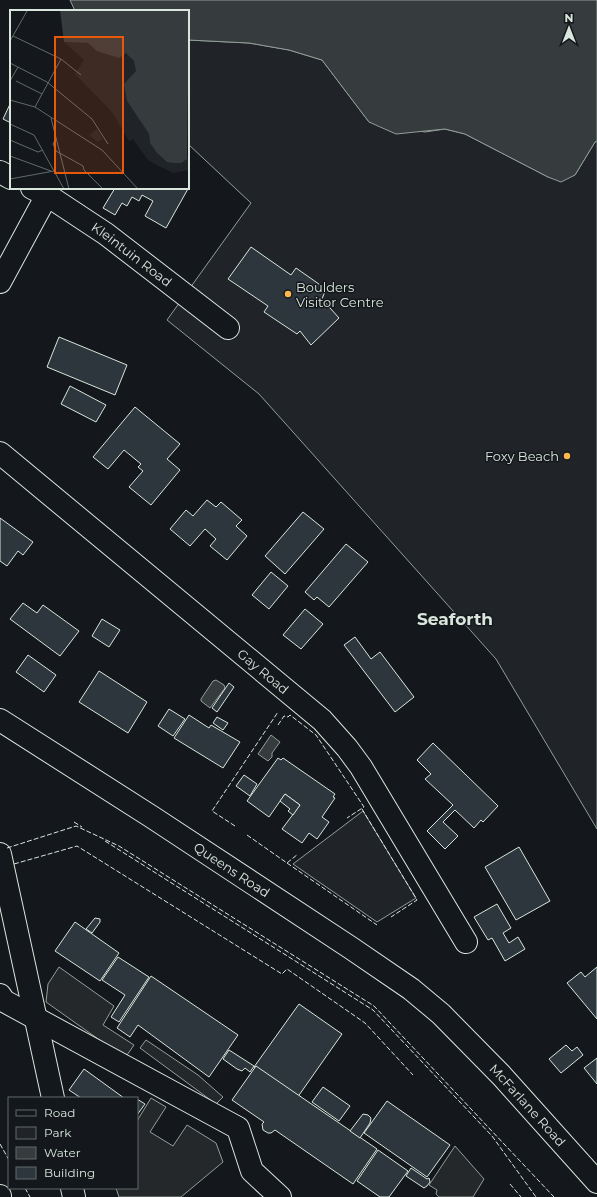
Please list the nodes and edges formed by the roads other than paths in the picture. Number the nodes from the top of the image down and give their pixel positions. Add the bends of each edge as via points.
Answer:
1 (0, 172) edge
2 (10, 177) edge
3 (39, 192) edge
4 (0, 282) edge
5 (228, 328) dead end
6 (0, 453) edge
7 (0, 720) edge
8 (0, 854) edge
9 (4, 894) edge
10 (466, 942) dead end
11 (0, 995) edge
12 (36, 1017) junction
13 (457, 1030) joint
14 (53, 1097) edge
15 (597, 1182) edge
16 (280, 1197) edge

1 - 2 street
3 - 4 street
3 - 5 street, Kleintuin Road via 106,234
6 - 10 street, Gay Road via 322,720 361,767
7 - 13 street, Queens Road via 351,948 411,989
8 - 9 street
9 - 12 street
11 - 12 street via 4,1001
12 - 14 street
12 - 16 street via 238,1128 252,1171
13 - 15 street, McFarlane Road via 505,1078

